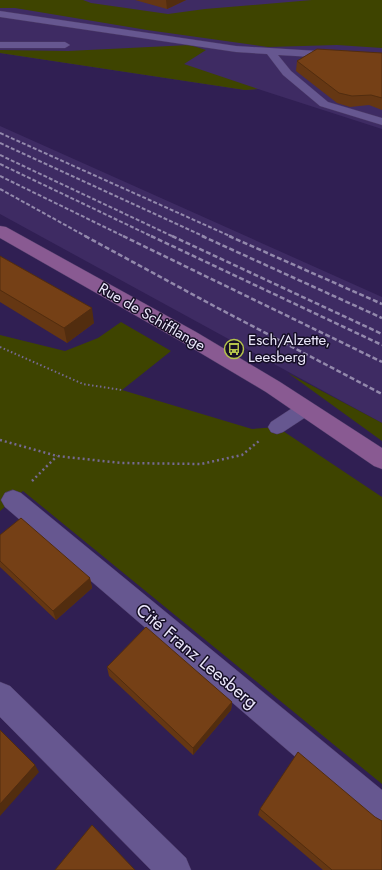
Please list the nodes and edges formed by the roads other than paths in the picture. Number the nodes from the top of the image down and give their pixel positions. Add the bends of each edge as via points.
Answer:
1 (0, 14) edge
2 (0, 45) edge
3 (65, 45) dead end
4 (271, 52) junction
5 (382, 58) edge
6 (382, 122) edge
7 (0, 231) edge
8 (306, 408) junction
9 (277, 427) road end
10 (382, 460) edge
11 (13, 500) road end
12 (0, 696) edge
13 (382, 811) edge
14 (174, 870) edge

1 - 4 lane
2 - 3 lane
4 - 5 lane
4 - 6 lane via 287,73 324,104
7 - 8 street, Rue de Schifflange via 189,337
8 - 9 lane
8 - 10 street, Rue de Schifflange
11 - 13 street, Cité Franz Leesberg
12 - 14 street

